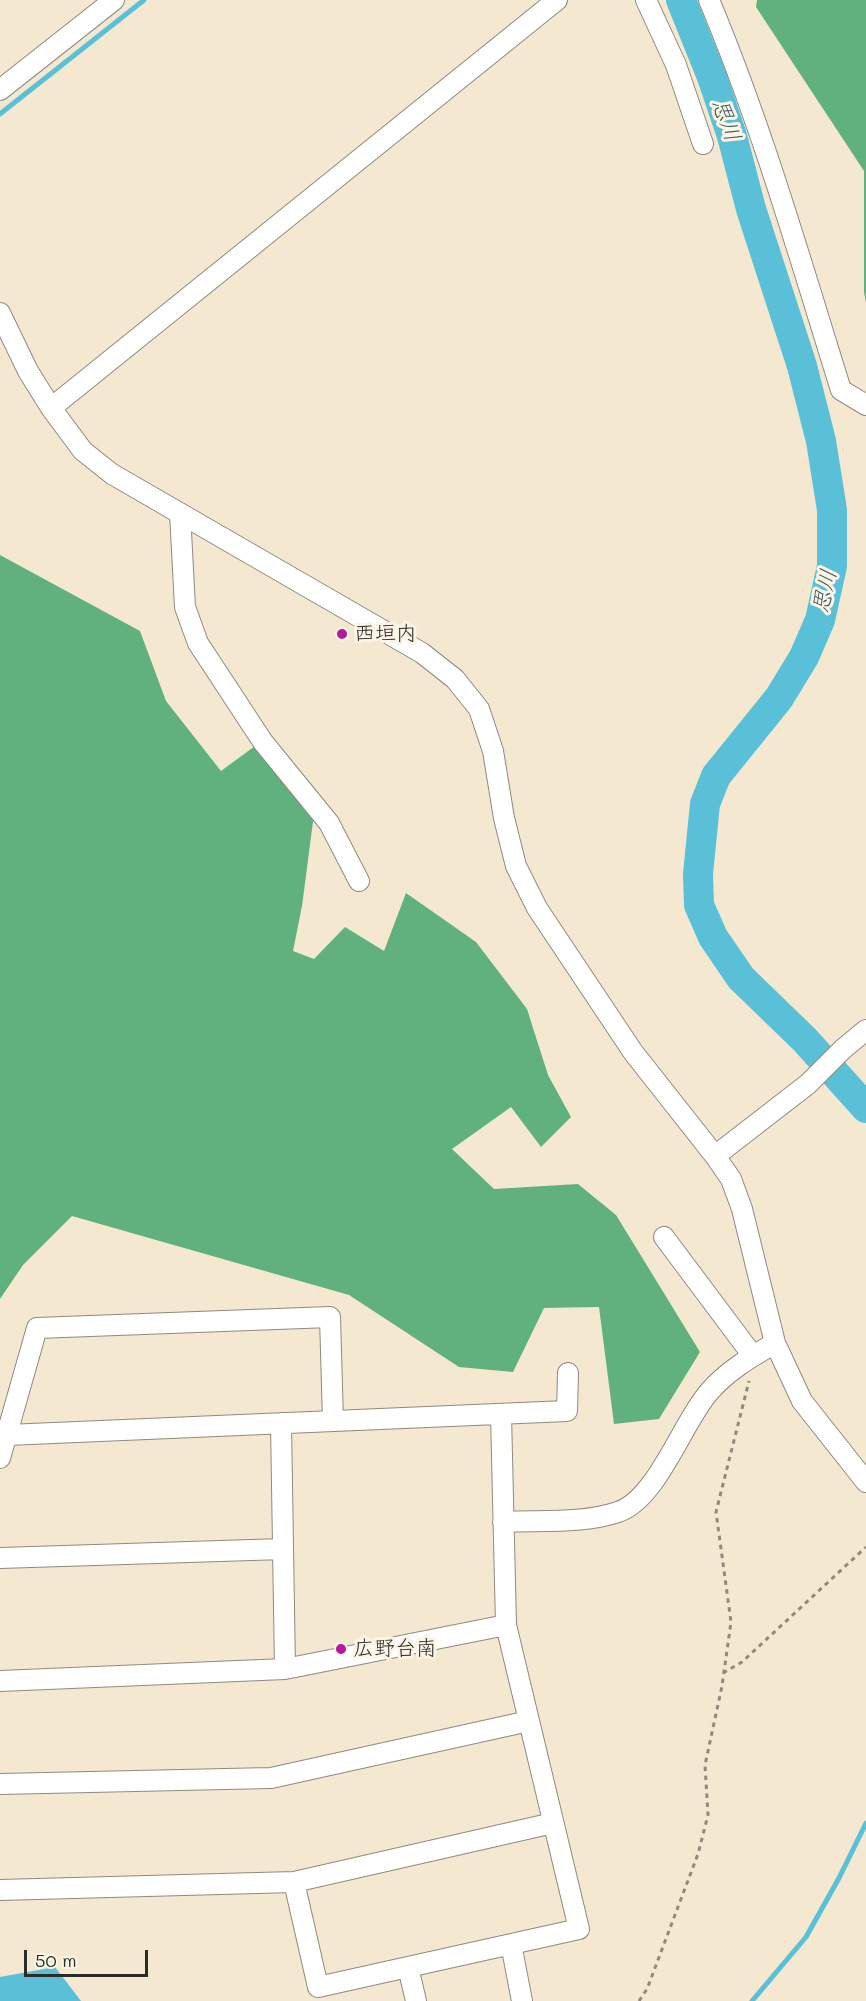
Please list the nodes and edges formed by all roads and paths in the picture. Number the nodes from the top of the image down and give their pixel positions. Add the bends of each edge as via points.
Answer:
1 (114, 0) edge
2 (557, 0) edge
3 (646, 0) edge
4 (709, 0) edge
5 (0, 90) edge
6 (704, 144) dead end
7 (0, 313) edge
8 (866, 405) edge
9 (51, 408) junction
10 (180, 513) junction
11 (359, 881) dead end
12 (866, 1030) edge
13 (715, 1156) junction
14 (664, 1237) dead end
15 (775, 1343) junction
16 (753, 1356) junction
17 (567, 1373) dead end
18 (501, 1414) junction
19 (333, 1421) junction
20 (281, 1423) junction
21 (7, 1435) junction
22 (0, 1458) edge
23 (866, 1482) edge
24 (503, 1522) junction
25 (866, 1547) edge
26 (283, 1549) junction
27 (0, 1558) edge
28 (506, 1625) junction
29 (285, 1669) junction
30 (723, 1673) junction
31 (0, 1681) edge
32 (529, 1721) junction
33 (0, 1784) edge
34 (553, 1823) junction
35 (294, 1882) junction
36 (0, 1890) edge
37 (511, 1944) junction
38 (408, 1967) junction
39 (416, 2001) edge
40 (522, 2001) edge
41 (639, 2001) edge

1 - 5 street
2 - 9 street
3 - 6 street via 676,65
4 - 8 street via 734,62 842,390
7 - 9 street
9 - 10 street via 82,451 112,474
10 - 11 street via 185,608 198,643 263,742 329,823
10 - 13 street via 423,653 455,679 479,709 493,751 516,866 537,908 633,1052
12 - 13 street via 808,1084
13 - 15 street via 731,1179 742,1209
14 - 16 street
15 - 16 street
15 - 23 street via 802,1401
16 - 24 street via 738,1364 708,1392 646,1492 621,1511 589,1519
16 - 30 path via 716,1512 730,1622
17 - 18 street via 567,1411
18 - 19 street
18 - 24 street
19 - 20 street
19 - 21 street via 330,1317 37,1328
20 - 21 street
20 - 26 street
21 - 22 street
24 - 28 street
25 - 30 path via 742,1662
26 - 27 street
26 - 29 street
28 - 29 street
28 - 32 street
29 - 31 street
30 - 41 path via 705,1765 708,1815 698,1854
32 - 33 street via 272,1778
32 - 34 street
34 - 35 street
34 - 37 street via 579,1929
35 - 36 street
35 - 38 street via 318,1987
37 - 38 street
37 - 40 street
38 - 39 street

